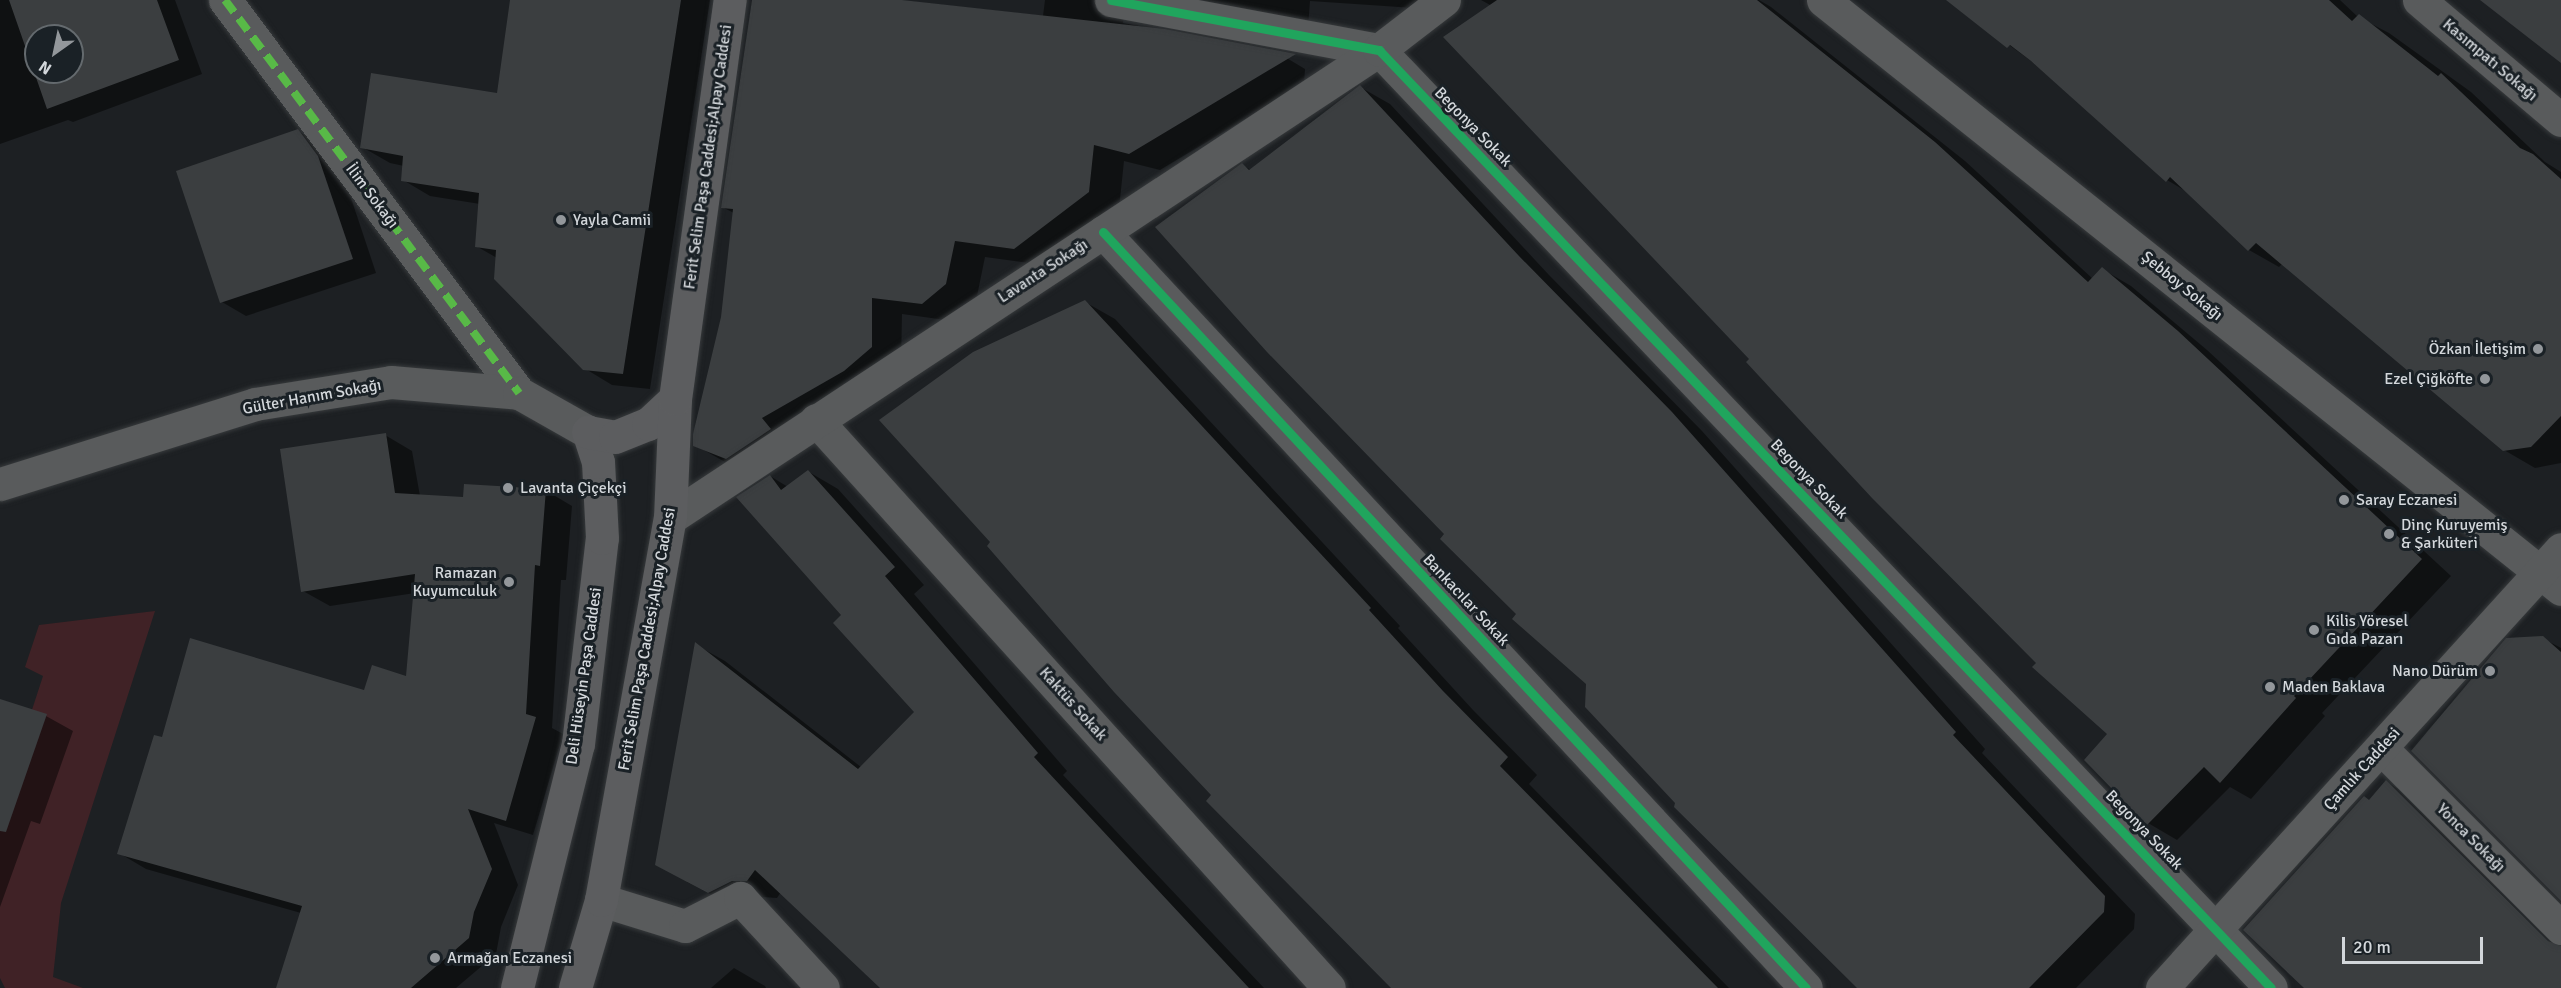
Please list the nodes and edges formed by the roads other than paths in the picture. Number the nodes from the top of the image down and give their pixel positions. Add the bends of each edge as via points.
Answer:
1 (225, 0) edge
2 (730, 0) edge
3 (1111, 0) edge
4 (1444, 0) edge
5 (1823, 0) edge
6 (2419, 0) edge
7 (1379, 50) junction
8 (2561, 120) edge
9 (1103, 232) junction
10 (519, 393) junction
11 (675, 399) junction
12 (816, 420) junction
13 (588, 432) junction
14 (0, 484) edge
15 (670, 518) junction
16 (2554, 570) edge
17 (2381, 748) junction
18 (601, 900) junction
19 (2217, 928) junction
20 (2561, 928) edge
21 (518, 988) edge
22 (575, 988) edge
23 (823, 988) edge
24 (1329, 988) edge
25 (1806, 988) edge
26 (2162, 988) edge
27 (2271, 988) edge

1 - 10 street, İlim Sokağı
2 - 11 main road, Ferit Selim Paşa Caddesi;Alpay Caddesi
3 - 7 street
4 - 7 street, Lavanta Sokağı
5 - 16 street, Şebboy Sokağı
6 - 8 street, Kasımpatı Sokağı
7 - 9 street, Lavanta Sokağı
7 - 19 street, Begonya Sokak
9 - 12 street, Lavanta Sokağı
9 - 25 street, Bankacılar Sokak
10 - 13 street, Gülter Hanım Sokağı
10 - 14 street, Gülter Hanım Sokağı via 391,382 255,404
11 - 13 main road via 648,424 615,437
11 - 15 main road, Ferit Selim Paşa Caddesi;Alpay Caddesi
12 - 15 street, Lavanta Sokağı
12 - 24 street, Kaktüs Sokak
13 - 21 main road, Deli Hüseyin Paşa Caddesi via 598,462 602,538 578,744
15 - 18 main road, Ferit Selim Paşa Caddesi;Alpay Caddesi
16 - 17 street, Çamlık Caddesi
17 - 19 street, Çamlık Caddesi
17 - 20 street, Yonca Sokağı
18 - 22 main road, Ferit Selim Paşa Caddesi;Alpay Caddesi
18 - 23 street via 685,926 740,898
19 - 26 street, Çamlık Caddesi
19 - 27 street, Begonya Sokak

